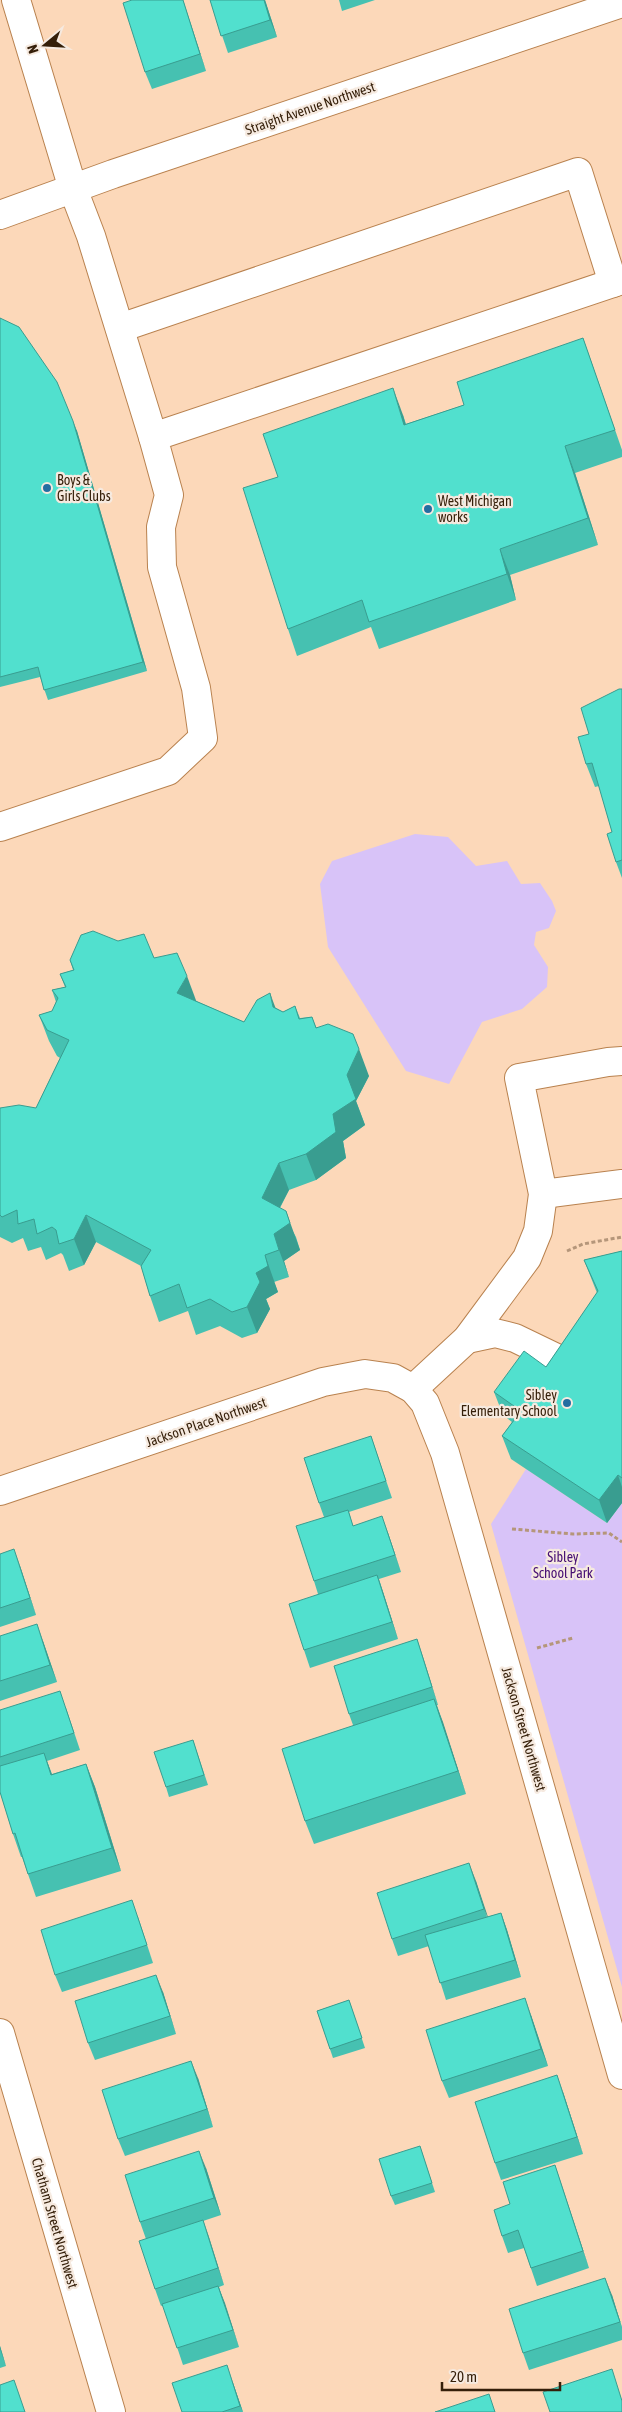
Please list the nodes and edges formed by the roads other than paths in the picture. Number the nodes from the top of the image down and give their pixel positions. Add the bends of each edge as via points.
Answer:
1 (16, 0) edge
2 (622, 3) edge
3 (73, 189) junction
4 (0, 215) edge
5 (618, 282) edge
6 (120, 328) junction
7 (153, 437) junction
8 (0, 827) edge
9 (622, 1061) edge
10 (622, 1184) edge
11 (543, 1194) junction
12 (467, 1339) junction
13 (571, 1365) edge
14 (413, 1389) junction
15 (0, 1491) edge
16 (0, 2033) edge
17 (622, 2075) edge
18 (110, 2412) edge

1 - 3 street
2 - 3 street, Straight Avenue Northwest
3 - 4 street, Straight Avenue Northwest
3 - 6 street
5 - 6 street via 578,172
5 - 7 street
6 - 7 street
7 - 8 street via 169,495 161,527 162,567 196,688 203,738 168,771
9 - 11 street via 519,1078
10 - 11 street
11 - 12 street via 538,1231 527,1258
12 - 13 street via 495,1334 515,1338
12 - 14 street
14 - 15 street, Jackson Place Northwest via 393,1378 366,1374 323,1382
14 - 17 street, Jackson Street Northwest via 425,1403 445,1453
16 - 18 street, Chatham Street Northwest

